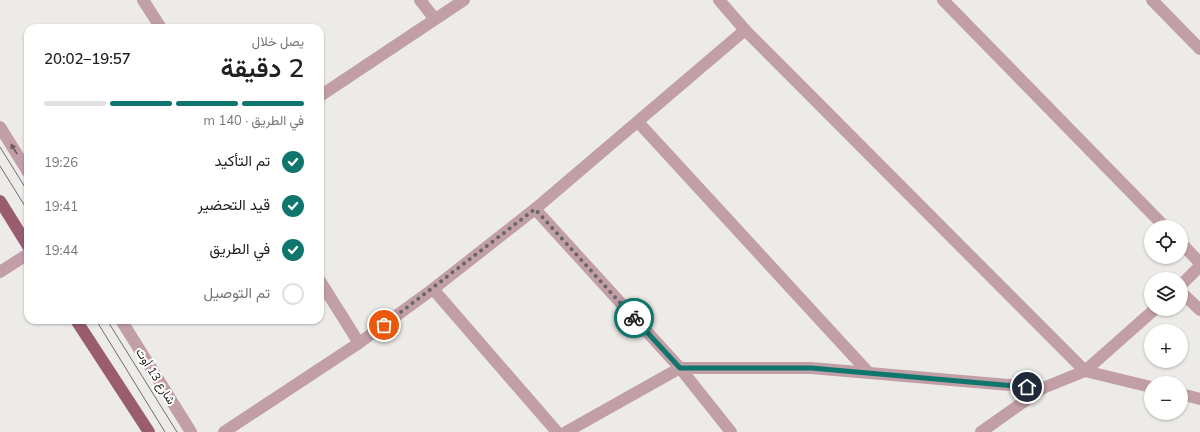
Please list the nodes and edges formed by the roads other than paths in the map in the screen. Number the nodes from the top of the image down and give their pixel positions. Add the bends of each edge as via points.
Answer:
1 (143, 0) edge
2 (420, 0) edge
3 (464, 0) edge
4 (718, 0) edge
5 (943, 0) edge
6 (1152, 0) edge
7 (434, 18) junction
8 (158, 24) edge
9 (745, 30) junction
10 (1200, 49) edge
11 (324, 93) edge
12 (638, 122) junction
13 (0, 127) edge
14 (24, 166) edge
15 (0, 202) edge
16 (535, 209) junction
17 (1158, 220) edge
18 (24, 240) edge
19 (1188, 250) edge
20 (24, 257) edge
21 (1200, 263) edge
22 (1200, 266) edge
23 (0, 272) edge
24 (1188, 278) edge
25 (324, 287) edge
26 (433, 289) junction
27 (1188, 299) edge
28 (1200, 310) edge
29 (1147, 316) edge
30 (79, 324) edge
31 (124, 324) edge
32 (359, 343) junction
33 (680, 368) junction
34 (1085, 371) junction
35 (868, 372) junction
36 (1144, 385) edge
37 (1043, 388) junction
38 (1188, 396) edge
39 (1200, 399) edge
40 (149, 432) edge
41 (191, 432) edge
42 (224, 432) edge
43 (565, 432) edge
44 (731, 432) edge
45 (981, 432) edge

1 - 8 street
2 - 7 street
3 - 7 street
4 - 9 street
5 - 17 street
6 - 10 street
7 - 11 street
9 - 12 street
9 - 34 street
12 - 16 street
12 - 35 street
14 -> 13 street
15 - 18 main road
16 - 26 street
16 - 33 street
19 - 21 street
20 - 23 street
22 - 24 street
25 - 32 street
26 - 32 street
26 - 43 street
27 - 28 street
29 - 34 street
30 - 40 main road
31 - 41 street, شارع 13 أوت
32 - 42 street
33 - 35 street via 811,368
33 - 43 street
33 - 44 street
34 - 36 street
34 - 37 street
35 - 37 street
37 - 45 street
38 - 39 street

